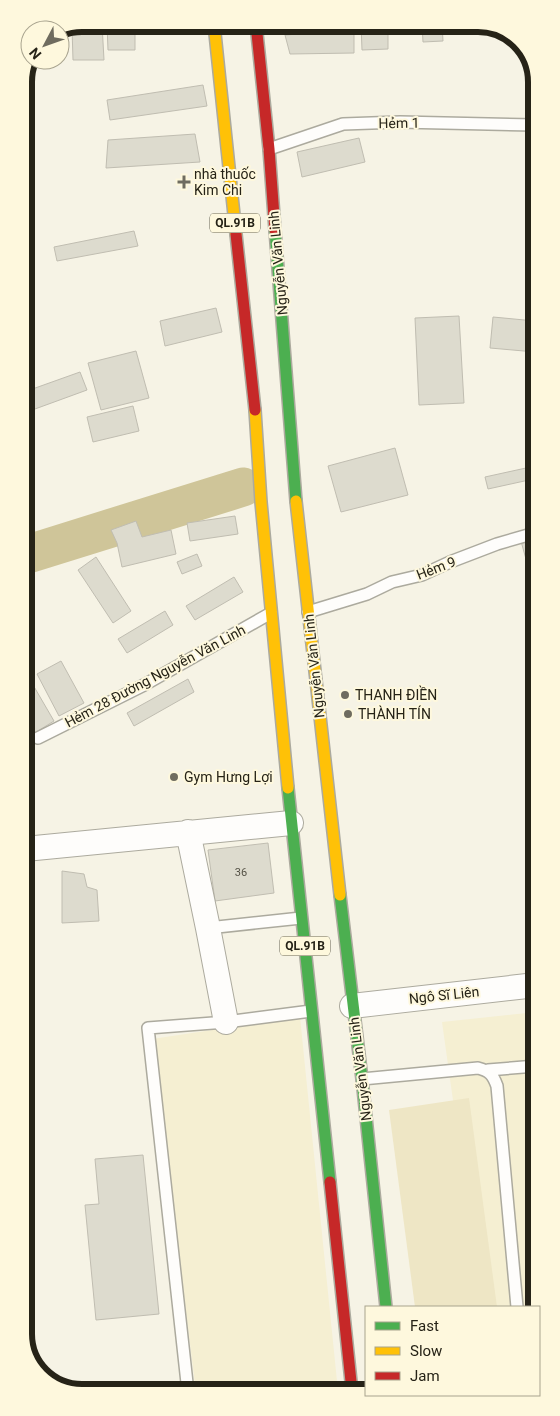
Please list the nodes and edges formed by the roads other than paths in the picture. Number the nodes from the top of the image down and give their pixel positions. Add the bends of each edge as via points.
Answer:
1 (215, 32) edge
2 (257, 32) edge
3 (528, 125) edge
4 (269, 149) junction
5 (528, 536) edge
6 (308, 612) junction
7 (271, 613) junction
8 (38, 738) dead end
9 (291, 823) junction
10 (188, 832) junction
11 (32, 848) edge
12 (302, 918) junction
13 (208, 928) junction
14 (528, 986) edge
15 (348, 1006) junction
16 (315, 1010) junction
17 (226, 1022) junction
18 (528, 1067) edge
19 (488, 1070) junction
20 (362, 1079) junction
21 (386, 1306) edge
22 (517, 1306) edge
23 (187, 1383) edge
24 (351, 1384) edge

1 - 7 highway, QL.91B via 256,422
2 - 4 highway, Nguyễn Văn Linh / QL.91B
3 - 4 lane, Hẻm 1 via 343,124
4 - 6 highway, Nguyễn Văn Linh / QL.91B
5 - 6 lane, Hẻm 9
6 - 15 highway, Nguyễn Văn Linh / QL.91B
7 - 8 lane, Hẻm 28 Đường Nguyễn Văn Linh via 144,685
7 - 9 highway, QL.91B
9 - 10 street
9 - 12 highway, QL.91B
10 - 11 street
10 - 13 street
12 - 13 lane
12 - 16 highway, QL.91B
13 - 17 street
14 - 15 street, Ngô Sĩ Liên
15 - 20 highway, Nguyễn Văn Linh / QL.91B
16 - 17 lane
16 - 24 highway, QL.91B
17 - 23 lane via 148,1028
18 - 19 lane
19 - 20 lane via 478,1068
19 - 22 lane via 497,1086
20 - 21 highway, Nguyễn Văn Linh / QL.91B

